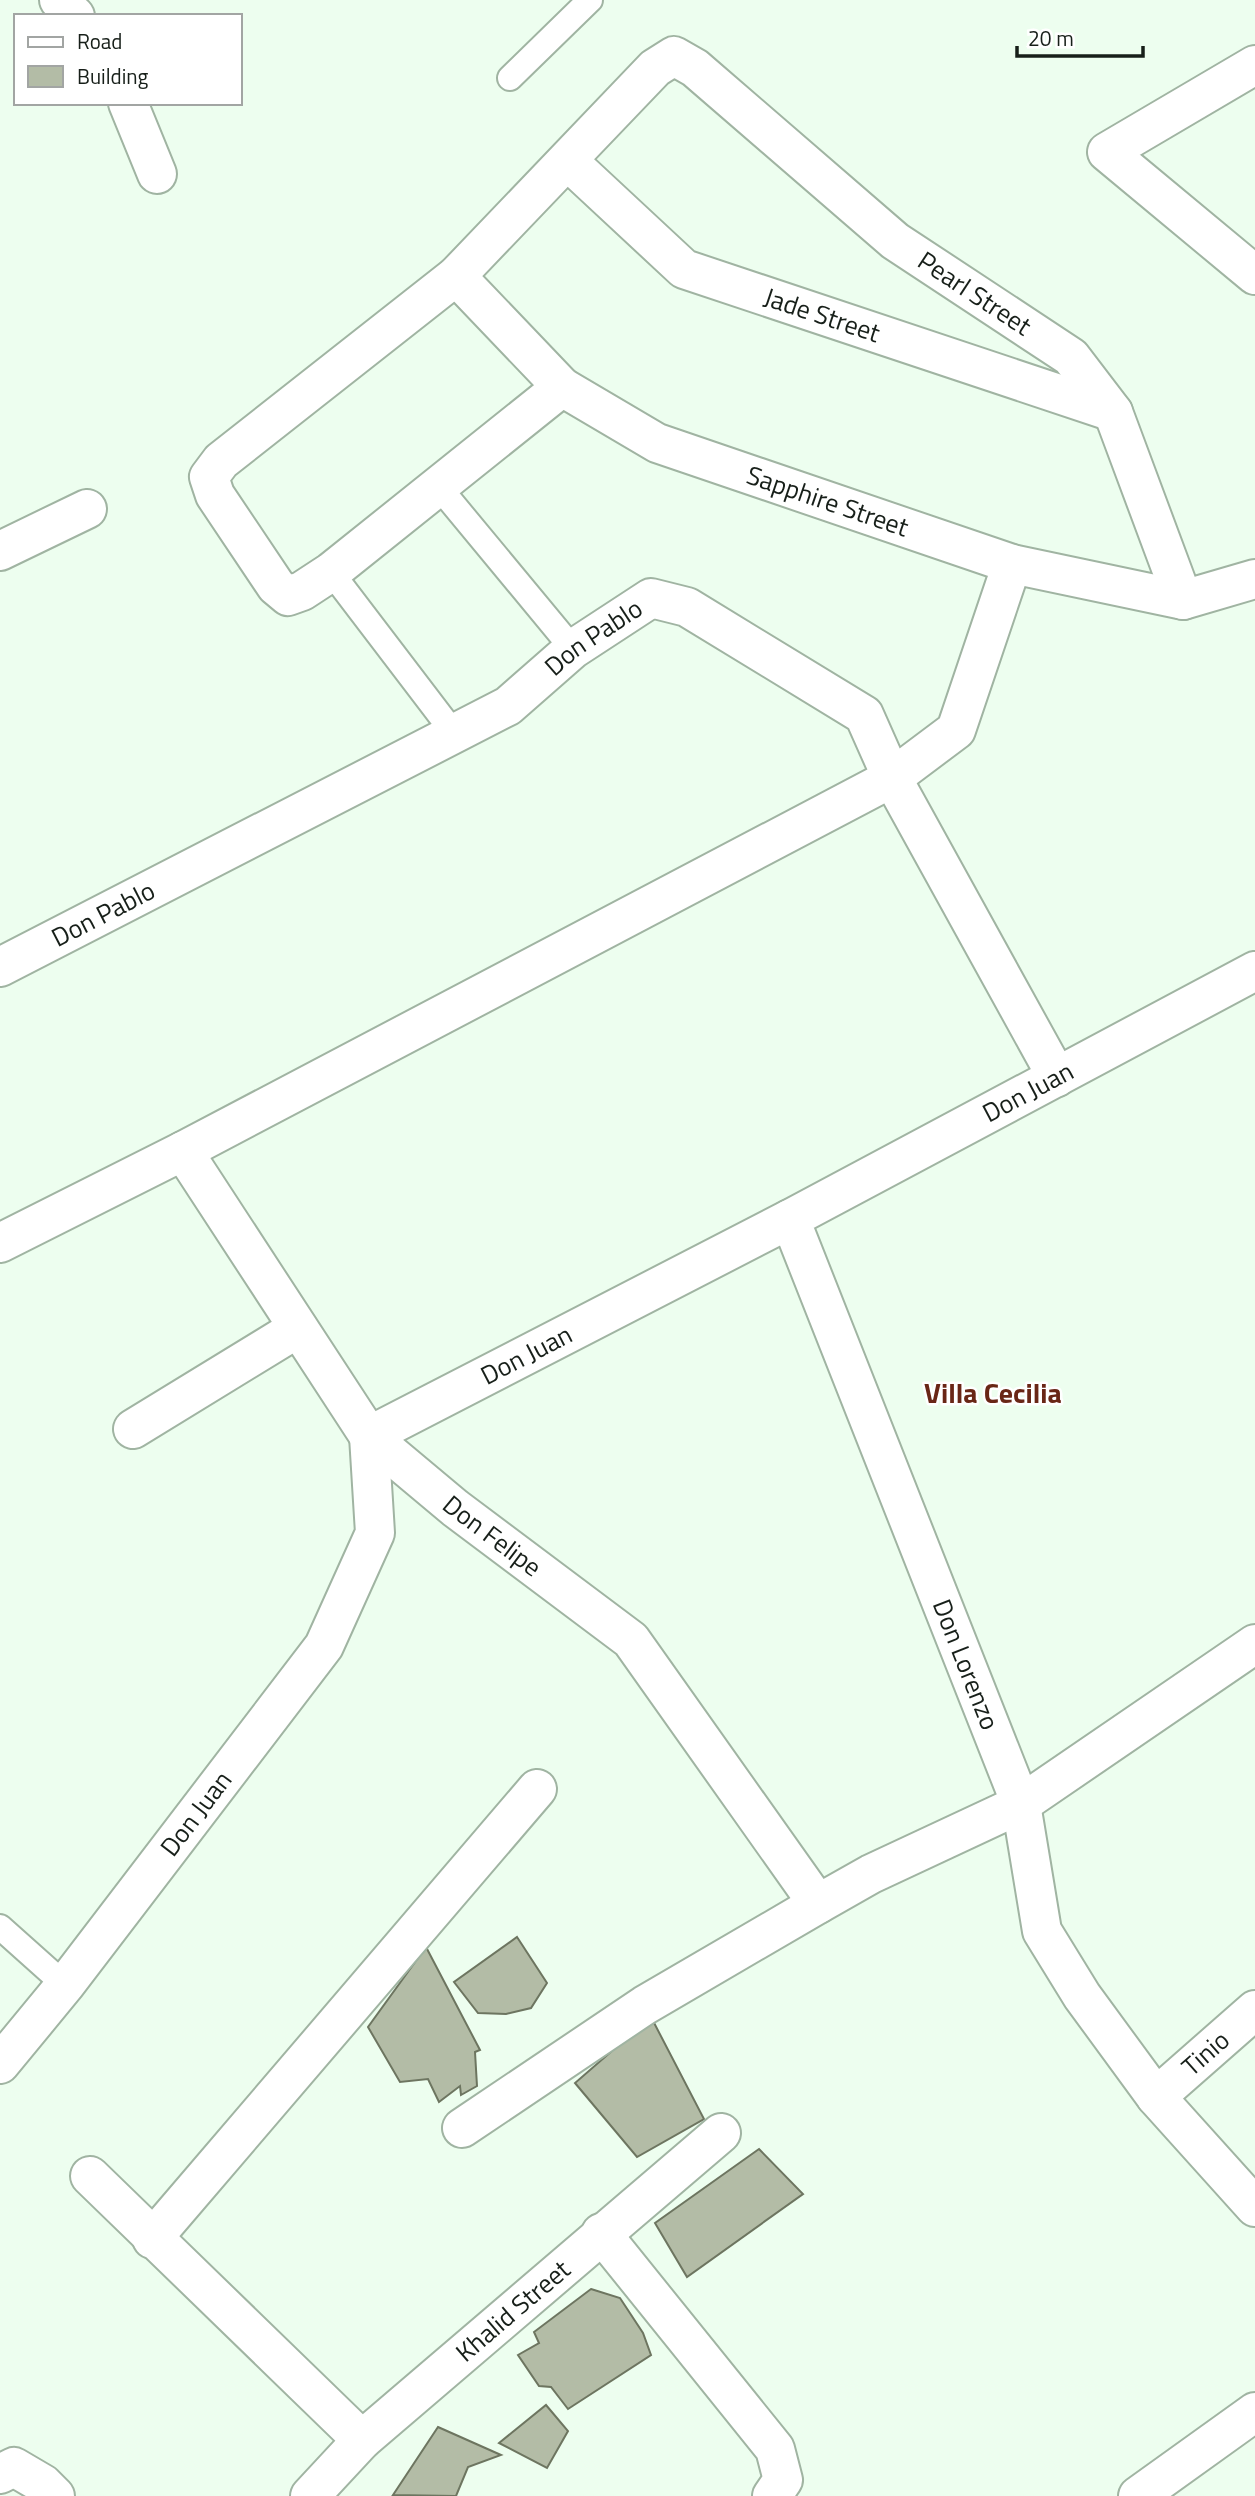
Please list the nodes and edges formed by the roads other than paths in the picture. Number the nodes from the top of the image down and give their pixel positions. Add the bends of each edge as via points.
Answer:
1 (59, 0) edge
2 (590, 0) edge
3 (73, 14) edge
4 (1255, 65) edge
5 (510, 78) dead end
6 (129, 105) edge
7 (568, 161) junction
8 (157, 174) dead end
9 (1255, 275) edge
10 (456, 276) junction
11 (562, 387) junction
12 (1113, 412) junction
13 (438, 486) junction
14 (87, 509) dead end
15 (0, 551) edge
16 (1012, 564) junction
17 (331, 572) junction
18 (1255, 579) edge
19 (1183, 600) junction
20 (573, 649) junction
21 (456, 736) junction
22 (892, 778) junction
23 (0, 967) edge
24 (1255, 971) edge
25 (1057, 1077) junction
26 (183, 1151) junction
27 (790, 1219) junction
28 (0, 1244) edge
29 (298, 1328) junction
30 (133, 1429) dead end
31 (369, 1436) junction
32 (1255, 1644) edge
33 (537, 1789) dead end
34 (1021, 1804) junction
35 (818, 1904) junction
36 (0, 1927) edge
37 (65, 1984) junction
38 (1255, 2010) edge
39 (0, 2064) edge
40 (1156, 2096) junction
41 (462, 2128) dead end
42 (721, 2133) dead end
43 (90, 2175) dead end
44 (1255, 2207) edge
45 (601, 2233) junction
46 (152, 2239) junction
47 (1255, 2412) edge
48 (362, 2440) junction
49 (0, 2474) edge
50 (324, 2490) edge
51 (55, 2496) edge
52 (772, 2496) edge
53 (1138, 2496) edge

1 - 3 street
2 - 5 lane
4 - 9 street via 1107,152
6 - 8 street
7 - 10 street
7 - 12 street, Jade Street via 684,269
7 - 12 street, Pearl Street via 655,68 674,56 695,68 895,241 1071,357
10 - 11 street, Sapphire Street
10 - 17 street via 221,461 209,477 222,506 276,586 288,596
11 - 13 street
11 - 16 street, Sapphire Street via 657,443
12 - 19 street, Pearl Street
13 - 17 street
13 - 20 lane
14 - 15 street
16 - 19 street, Sapphire Street
16 - 22 street via 956,730
17 - 21 lane
18 - 19 street, Sapphire Street
20 - 21 street, Don Pablo via 508,706
20 - 22 street, Don Pablo via 650,598 687,607 863,715
21 - 23 street, Don Pablo
22 - 25 street, Don Pablo
22 - 26 street
24 - 25 street, Don Juan
25 - 27 street, Don Juan
26 - 28 street
26 - 29 street, Don Felipe
27 - 31 street, Don Juan
27 - 34 street, Don Lorenzo
29 - 30 street
29 - 31 street, Don Felipe
31 - 35 street, Don Felipe via 455,1508 631,1640
31 - 37 street, Don Juan via 375,1533 324,1646
32 - 34 street
33 - 46 street
34 - 35 street
34 - 40 street, Don Lorenzo via 1042,1931 1082,1996
35 - 41 street via 645,2005
36 - 37 lane
37 - 39 street, Don Juan
38 - 40 street, Tinio
40 - 44 street, Don Lorenzo
42 - 45 street, Khalid Street
43 - 46 street
45 - 48 street, Khalid Street
45 - 52 street via 775,2449 783,2480
46 - 48 street
47 - 53 street
48 - 50 street, Khalid Street
49 - 51 street via 14,2468

